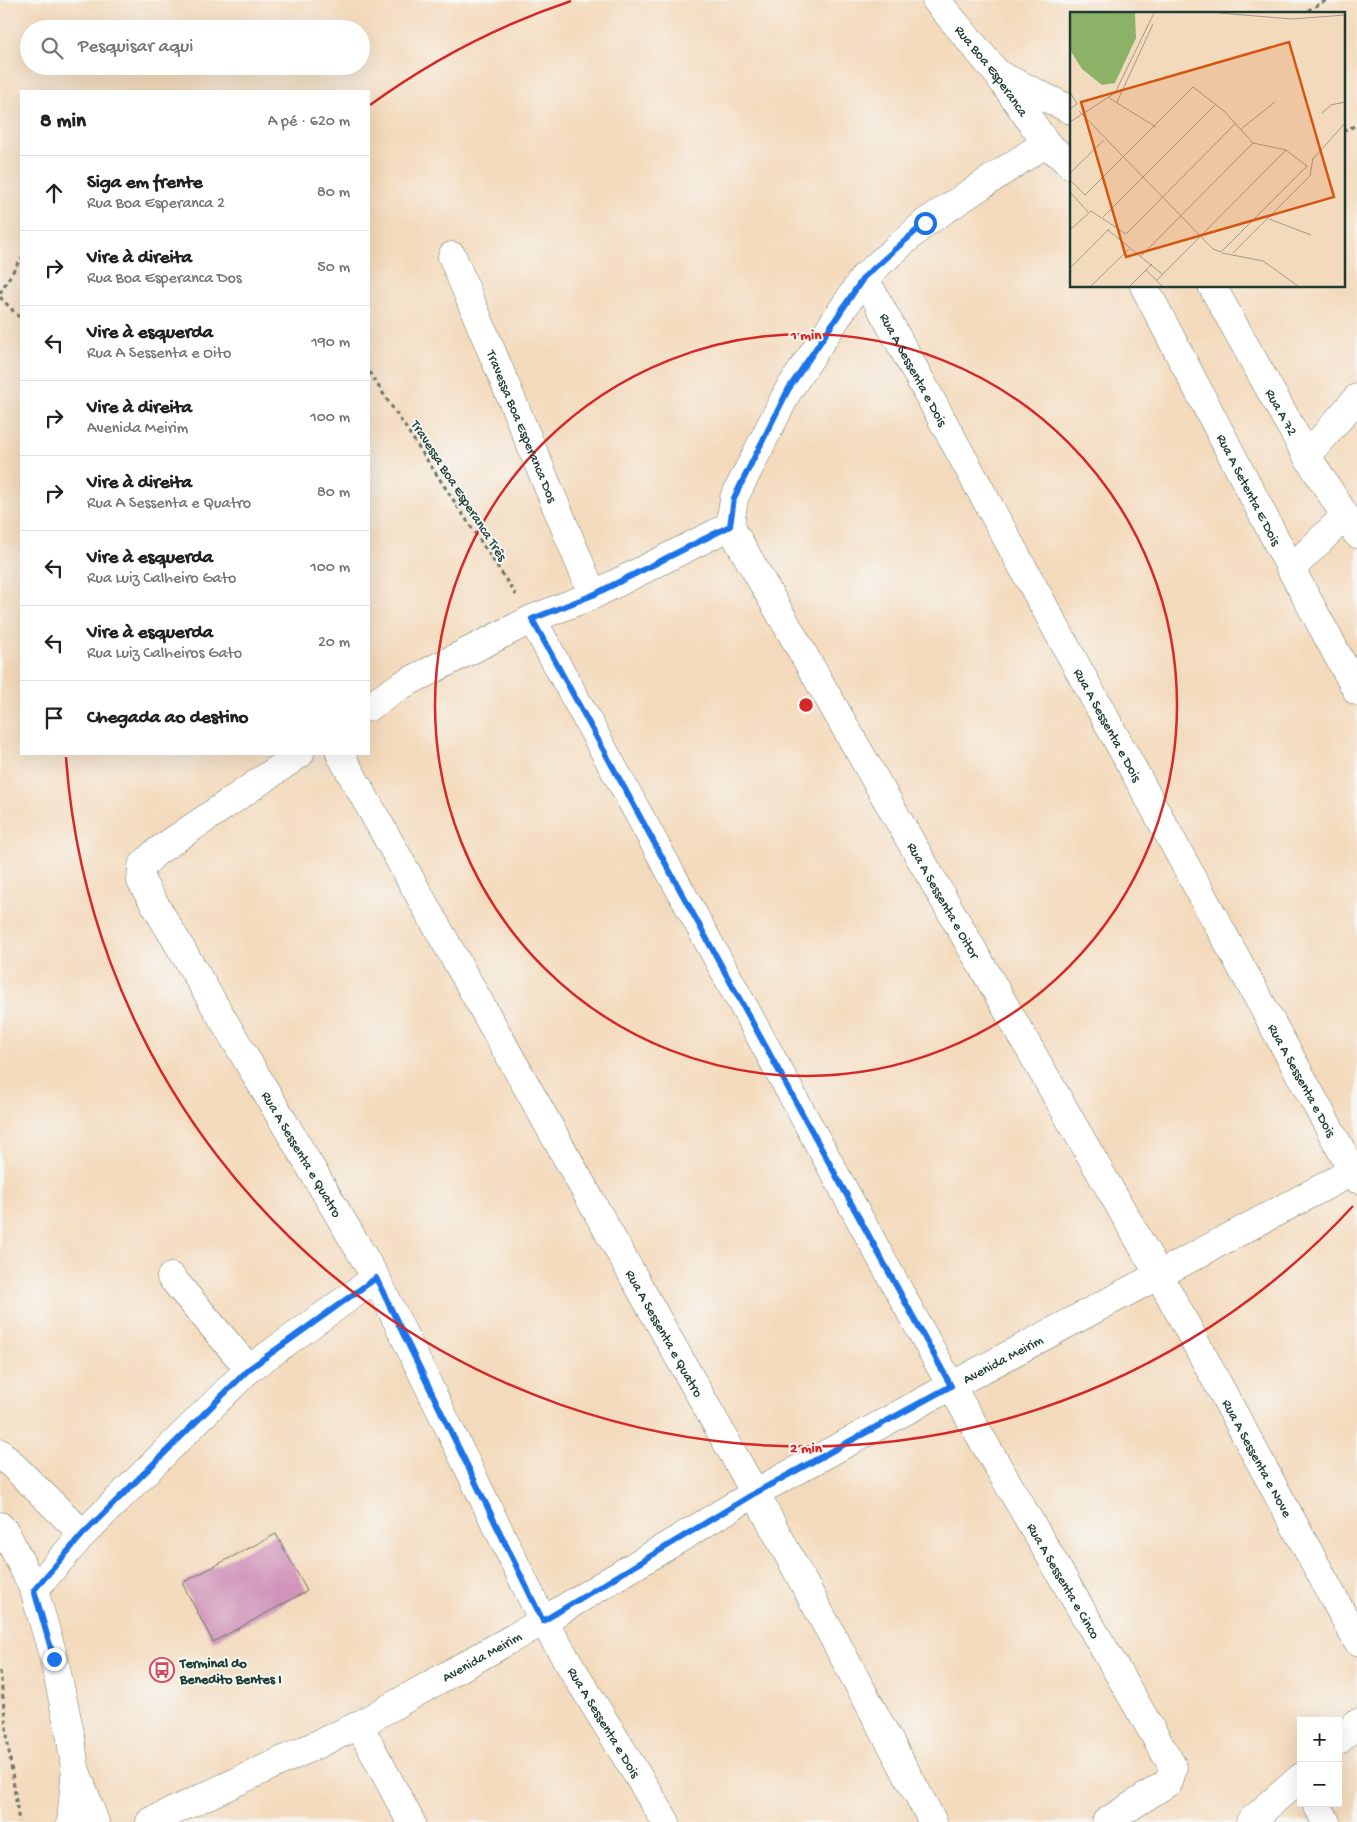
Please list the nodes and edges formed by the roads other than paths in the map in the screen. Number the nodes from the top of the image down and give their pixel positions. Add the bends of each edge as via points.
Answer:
1 (936, 0) edge
2 (996, 72) junction
3 (1070, 109) edge
4 (1046, 143) junction
5 (1070, 164) edge
6 (452, 256) dead end
7 (864, 277) junction
8 (1145, 288) edge
9 (1213, 288) edge
10 (1357, 398) edge
11 (1307, 456) junction
12 (1351, 525) edge
13 (730, 526) junction
14 (1291, 569) junction
15 (593, 595) junction
16 (532, 619) junction
17 (1357, 691) edge
18 (370, 706) edge
19 (299, 755) edge
20 (341, 755) edge
21 (1356, 1173) edge
22 (1159, 1275) junction
23 (171, 1277) dead end
24 (376, 1278) junction
25 (249, 1369) junction
26 (951, 1386) junction
27 (0, 1453) edge
28 (755, 1493) junction
29 (0, 1526) edge
30 (83, 1534) junction
31 (34, 1590) junction
32 (543, 1621) junction
33 (1357, 1641) edge
34 (1357, 1723) edge
35 (359, 1725) junction
36 (1342, 1737) edge
37 (75, 1768) junction
38 (1297, 1781) edge
39 (1318, 1807) edge
40 (71, 1822) edge
41 (94, 1822) edge
42 (150, 1822) edge
43 (411, 1822) edge
44 (666, 1822) edge
45 (932, 1822) edge
46 (1106, 1822) edge
47 (1250, 1822) edge
48 (1326, 1822) edge

1 - 2 street, Rua Boa Esperanca
2 - 3 street
2 - 4 street, Rua Boa Esperanca
4 - 5 street, Rua Boa Esperanca
4 - 7 street via 925,223
6 - 15 street, Travessa Boa Esperanca Dos
7 - 13 street via 788,390 734,498
7 - 21 street, Rua A Sessenta e Dois
8 - 14 street, Rua A Setenta E Dois
9 - 11 street, Rua A 72
10 - 11 street
11 - 12 street, Rua A 72
12 - 14 street
13 - 15 street
13 - 22 street, Rua A Sessenta e Oitor
14 - 17 street, Rua A Setenta E Dois
15 - 16 street
16 - 18 street via 402,685
16 - 26 street, Rua A Sessenta e Cinco
19 - 24 street, Rua A Sessenta e Quatro via 155,853 142,866 141,881
20 - 28 street, Rua A Sessenta e Quatro
21 - 22 street, Avenida Meirim
22 - 26 street, Avenida Meirim
22 - 33 street, Rua A Sessenta e Nove
23 - 25 street
24 - 25 street
24 - 32 street, Rua A Sessenta e Quatro
25 - 30 street
26 - 28 street, Avenida Meirim
26 - 46 street, Rua A Sessenta e Cinco via 1172,1767 1169,1782
27 - 30 street
28 - 32 street, Avenida Meirim
28 - 45 street
29 - 31 street
30 - 31 street
31 - 37 street via 54,1659
32 - 35 street, Avenida Meirim
32 - 44 street, Rua A Sessenta e Dois
34 - 36 street
35 - 42 street, Avenida Meirim
35 - 43 street
37 - 40 street
37 - 41 street
38 - 47 street
39 - 48 street

